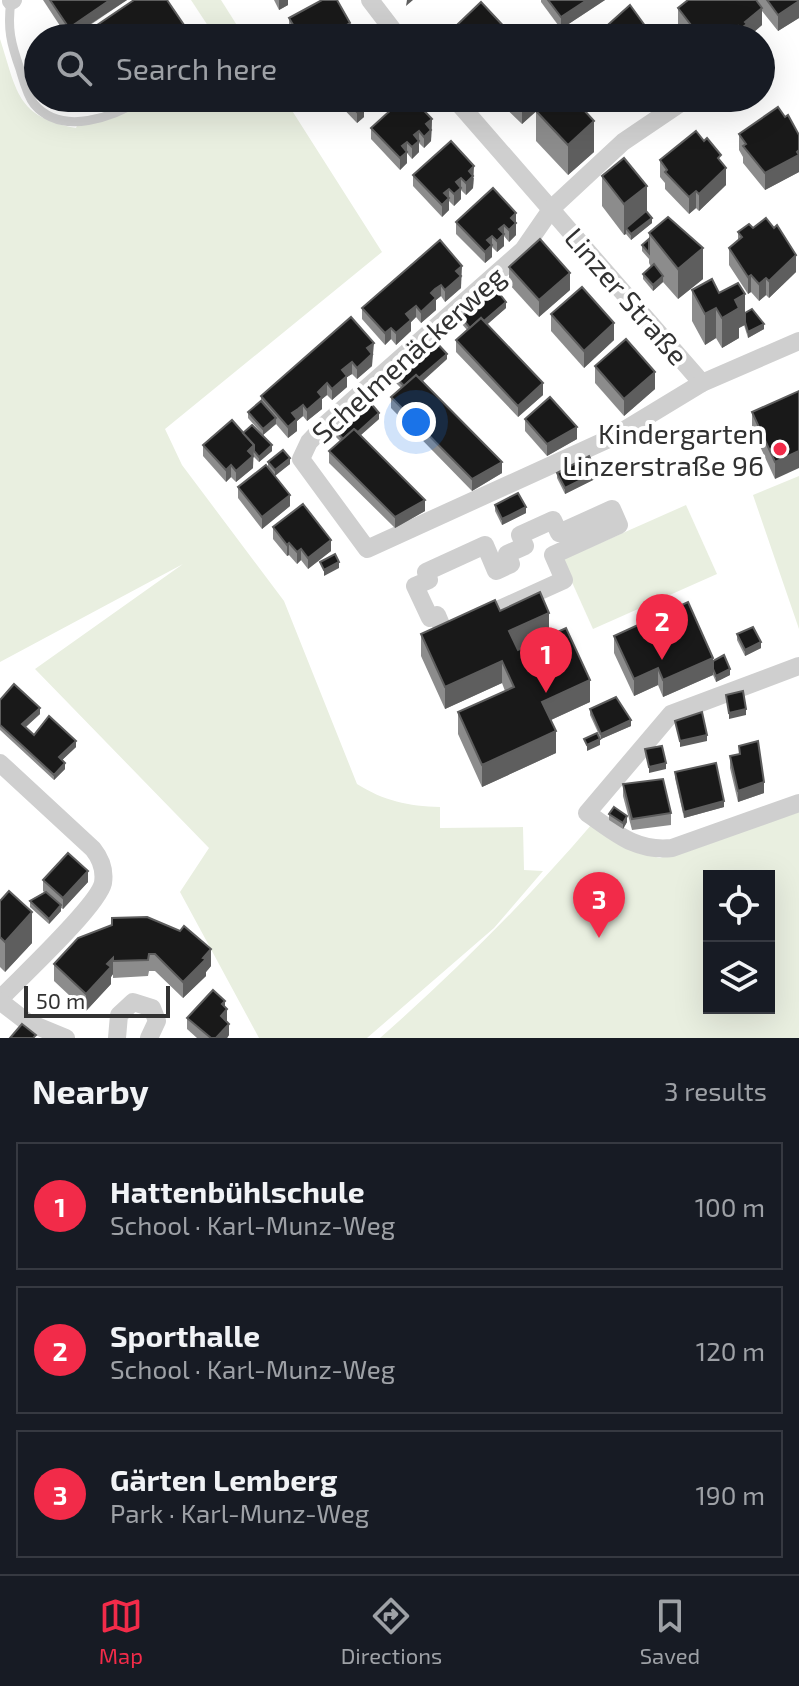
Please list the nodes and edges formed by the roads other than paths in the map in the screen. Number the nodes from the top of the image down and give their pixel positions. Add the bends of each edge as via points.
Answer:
1 (370, 0) edge
2 (12, 1) edge
3 (388, 24) edge
4 (24, 77) edge
5 (47, 112) edge
6 (121, 112) edge
7 (466, 112) edge
8 (667, 112) edge
9 (552, 208) junction
10 (799, 341) edge
11 (702, 383) junction
12 (430, 618) joint
13 (799, 666) edge
14 (0, 763) edge
15 (799, 803) edge
16 (0, 1000) edge
17 (66, 1038) edge
18 (117, 1038) edge
19 (149, 1038) edge

1 - 3 street
2 - 4 lane via 7,30
5 - 6 lane via 87,121
7 - 9 street, Linzer Straße
8 - 9 street, Linzer Straße via 623,142
9 - 11 street, Linzer Straße
9 - 11 street, Schelmenäckerweg via 523,250 309,442 301,459 367,549 613,437
10 - 11 street
12 - 12 street via 415,586 429,580 426,572 485,545 496,571 511,564 507,554 525,546 520,535 553,520 559,533 612,509 619,525 553,555 564,580 445,634 437,615
13 - 15 street via 671,714 587,813 630,843 651,850 672,848
14 - 16 street via 93,849 102,860 103,882 91,904
16 - 17 street via 27,1022
18 - 19 street via 119,1015 133,1002 152,1008 157,1021

